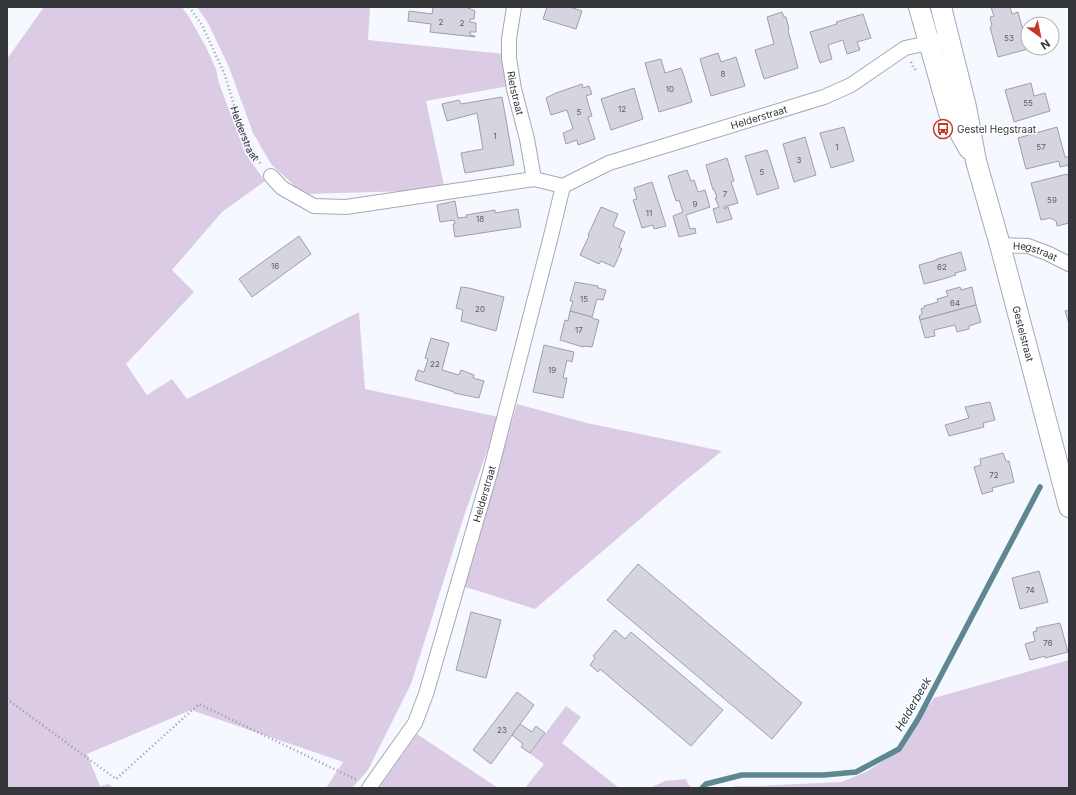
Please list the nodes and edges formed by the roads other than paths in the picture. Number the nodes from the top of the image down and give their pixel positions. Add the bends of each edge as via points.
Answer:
1 (514, 7) edge
2 (919, 7) edge
3 (941, 7) edge
4 (949, 38) junction
5 (928, 43) junction
6 (976, 161) junction
7 (271, 176) road end
8 (534, 179) junction
9 (563, 186) junction
10 (1000, 245) junction
11 (1069, 264) edge
12 (1069, 507) edge
13 (369, 787) edge

1 - 8 street, Rietstraat via 509,58
2 - 5 main road, Gestelstraat
3 - 4 main road, Gestelstraat
4 - 5 street, Helderstraat
4 - 6 main road, Gestelstraat
5 - 6 main road, Gestelstraat via 949,113
5 - 9 street, Helderstraat via 905,48 851,86 824,97 610,164
6 - 10 main road, Gestelstraat
7 - 8 street via 282,188 314,206 346,207
8 - 9 street
9 - 13 street, Helderstraat via 490,474 426,694 415,723
10 - 11 street, Hegstraat via 1028,246 1047,252
10 - 12 main road, Gestelstraat

